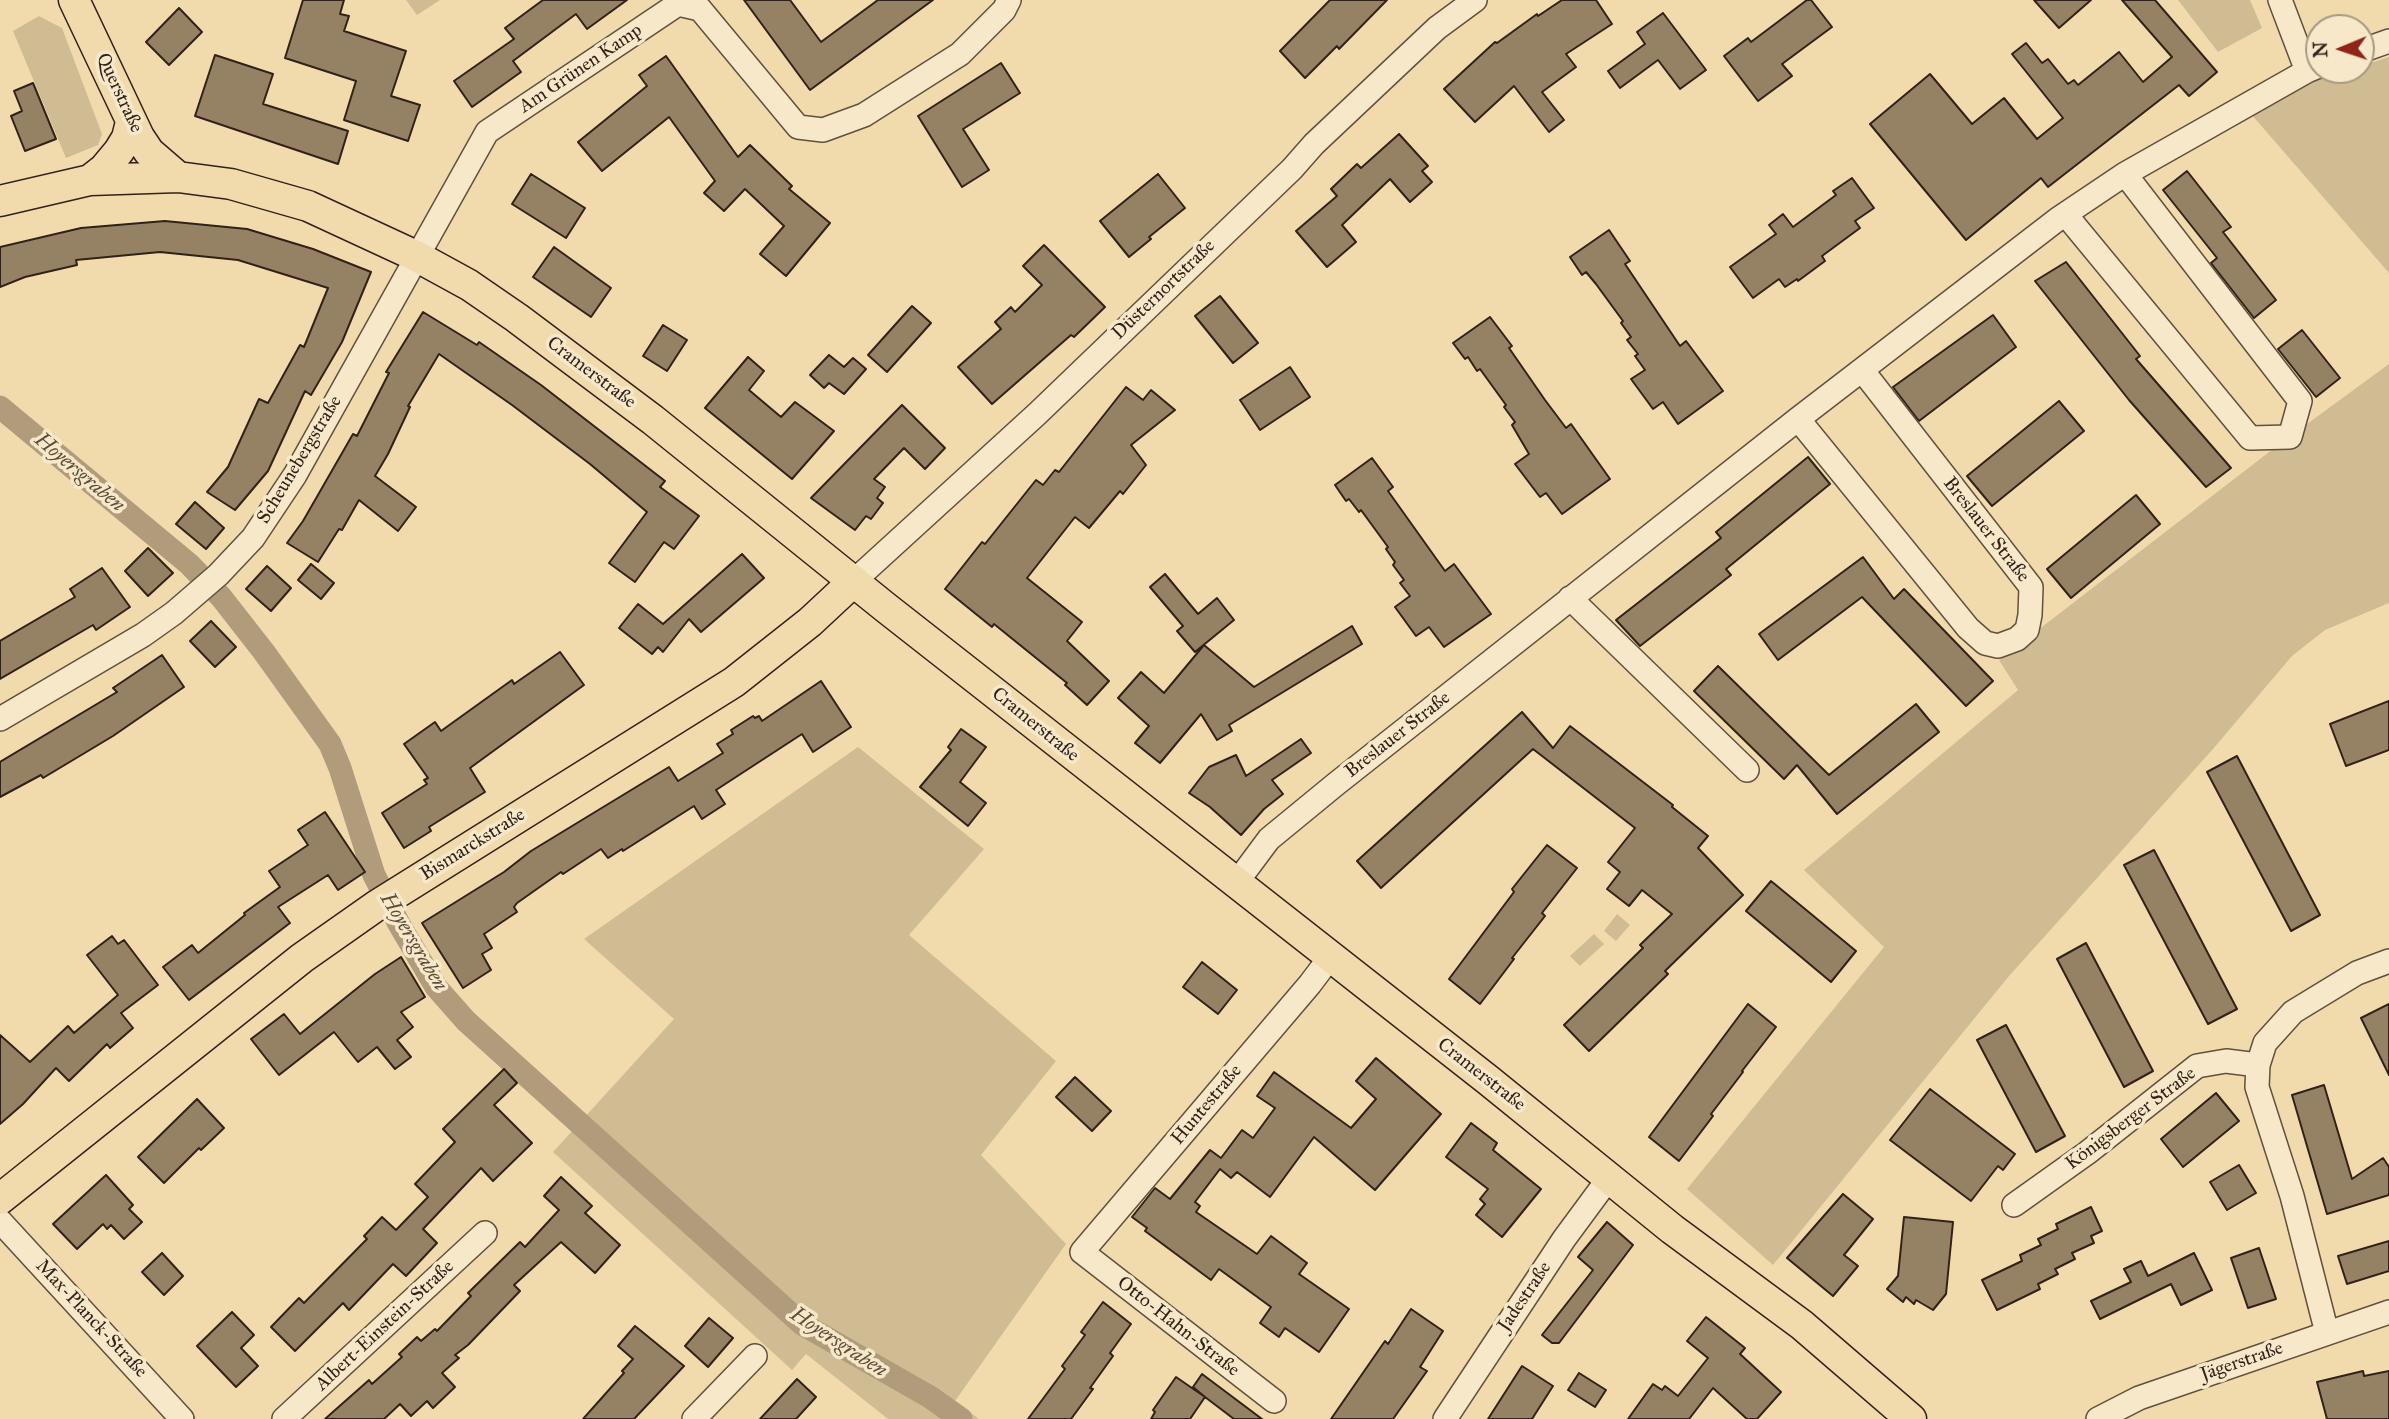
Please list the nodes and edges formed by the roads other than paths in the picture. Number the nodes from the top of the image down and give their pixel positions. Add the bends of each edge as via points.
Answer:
1 (74, 0) edge
2 (1009, 0) edge
3 (1475, 0) edge
4 (2280, 0) edge
5 (2305, 52) edge
6 (2305, 73) edge
7 (131, 122) junction
8 (2125, 174) junction
9 (178, 177) junction
10 (90, 180) junction
11 (0, 201) edge
12 (2066, 215) junction
13 (416, 256) junction
14 (1862, 370) junction
15 (1798, 419) junction
16 (854, 581) junction
17 (1570, 598) junction
18 (0, 719) edge
19 (1747, 770) dead end
20 (1237, 882) junction
21 (1331, 956) junction
22 (2389, 961) edge
23 (2258, 1065) junction
24 (1609, 1178) junction
25 (0, 1199) edge
26 (2014, 1205) dead end
27 (0, 1221) edge
28 (485, 1233) dead end
29 (1082, 1252) joint
30 (2389, 1312) edge
31 (2327, 1333) junction
32 (755, 1356) dead end
33 (1274, 1401) dead end
34 (700, 1417) edge
35 (182, 1419) edge
36 (284, 1419) edge
37 (1445, 1419) edge
38 (1912, 1419) edge
39 (2098, 1419) edge

1 - 7 main road, Querstraße
2 - 13 street, Am Grünen Kamp via 960,54 864,115 823,130 798,127 700,9 678,4 487,132
3 - 16 street, Düsternortstraße via 1437,28 1037,414
4 - 5 street
6 - 8 street, Breslauer Straße
7 - 9 main road, Querstraße via 149,152
7 - 10 main road via 119,151
8 - 12 street, Breslauer Straße
8 - 12 street via 2300,401 2290,437 2250,438
9 - 10 main road, Cramerstraße
9 - 13 main road, Cramerstraße via 275,195
10 - 11 main road, Cramerstraße
12 - 14 street, Breslauer Straße
13 - 16 main road, Cramerstraße via 517,318
13 - 18 street, Scheunebergstraße via 295,475 253,538 210,582 142,635
14 - 15 street, Breslauer Straße
14 - 15 street, Breslauer Straße via 2031,587 2027,630 2017,639 1998,646 1985,643 1968,628
15 - 17 street, Breslauer Straße
16 - 20 main road, Cramerstraße
16 - 25 main road, Bismarckstraße via 734,682 386,899 302,958
17 - 19 street
17 - 20 street, Breslauer Straße via 1269,839
20 - 21 main road, Cramerstraße
21 - 24 main road, Cramerstraße
21 - 29 street, Huntestraße
22 - 23 street via 2357,973 2293,1012 2265,1044
23 - 26 street, Königsberger Straße via 2226,1061 2197,1066
23 - 31 street via 2257,1087 2292,1196
24 - 37 street, Jadestraße
24 - 38 main road, Cramerstraße via 1802,1325
27 - 35 street, Max-Planck-Straße
28 - 36 street, Albert-Einstein-Straße
29 - 33 street, Otto-Hahn-Straße
30 - 31 street, Jägerstraße
31 - 39 street, Jägerstraße via 2139,1398
32 - 34 street

